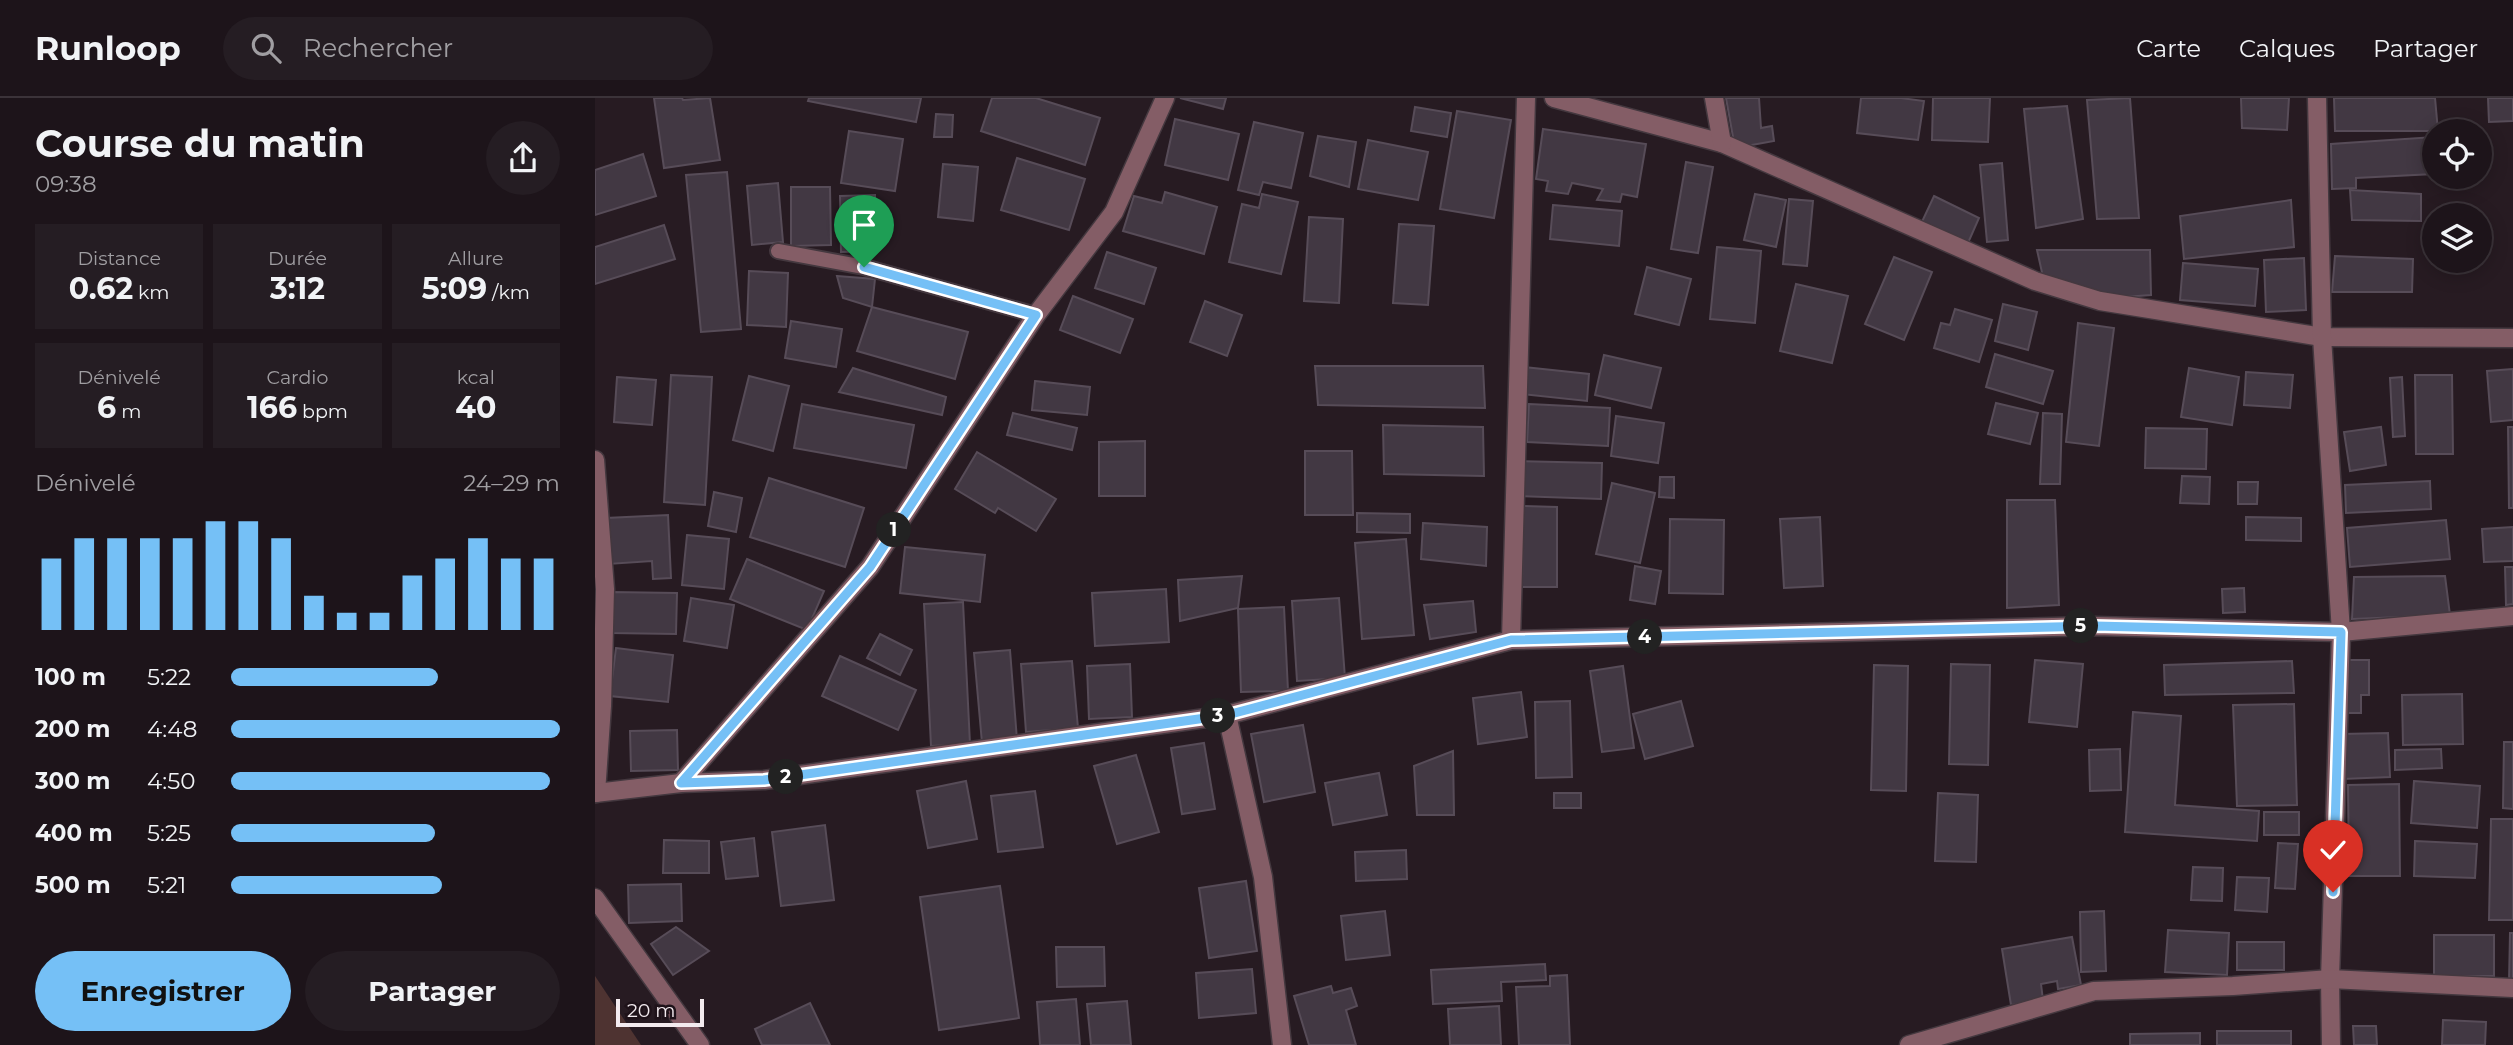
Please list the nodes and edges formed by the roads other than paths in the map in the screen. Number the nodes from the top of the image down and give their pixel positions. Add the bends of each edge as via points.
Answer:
1 (1165, 98) edge
2 (1526, 98) edge
3 (1553, 98) edge
4 (1714, 98) edge
5 (2317, 98) edge
6 (1722, 143) junction
7 (778, 251) dead end
8 (1036, 315) junction
9 (2322, 337) junction
10 (2513, 338) edge
11 (595, 460) edge
12 (2513, 616) edge
13 (2341, 632) junction
14 (1511, 640) junction
15 (1227, 715) junction
16 (681, 783) junction
17 (595, 793) edge
18 (595, 898) edge
19 (2330, 979) junction
20 (2513, 988) edge
21 (699, 1045) edge
22 (1282, 1045) edge
23 (1909, 1045) edge
24 (2331, 1045) edge

1 - 8 street via 1114,212
2 - 14 street
3 - 6 street
4 - 6 street
5 - 9 street
6 - 9 street via 2035,281 2100,301
7 - 8 lane via 864,267
8 - 16 street via 870,567
9 - 10 street
9 - 13 street
11 - 17 street via 605,589
12 - 13 street
13 - 14 street via 2095,626
13 - 19 street
14 - 15 street
15 - 16 street via 764,780
15 - 22 street via 1263,877
16 - 17 street
18 - 21 street
19 - 20 street
19 - 23 street via 2094,991
19 - 24 street

